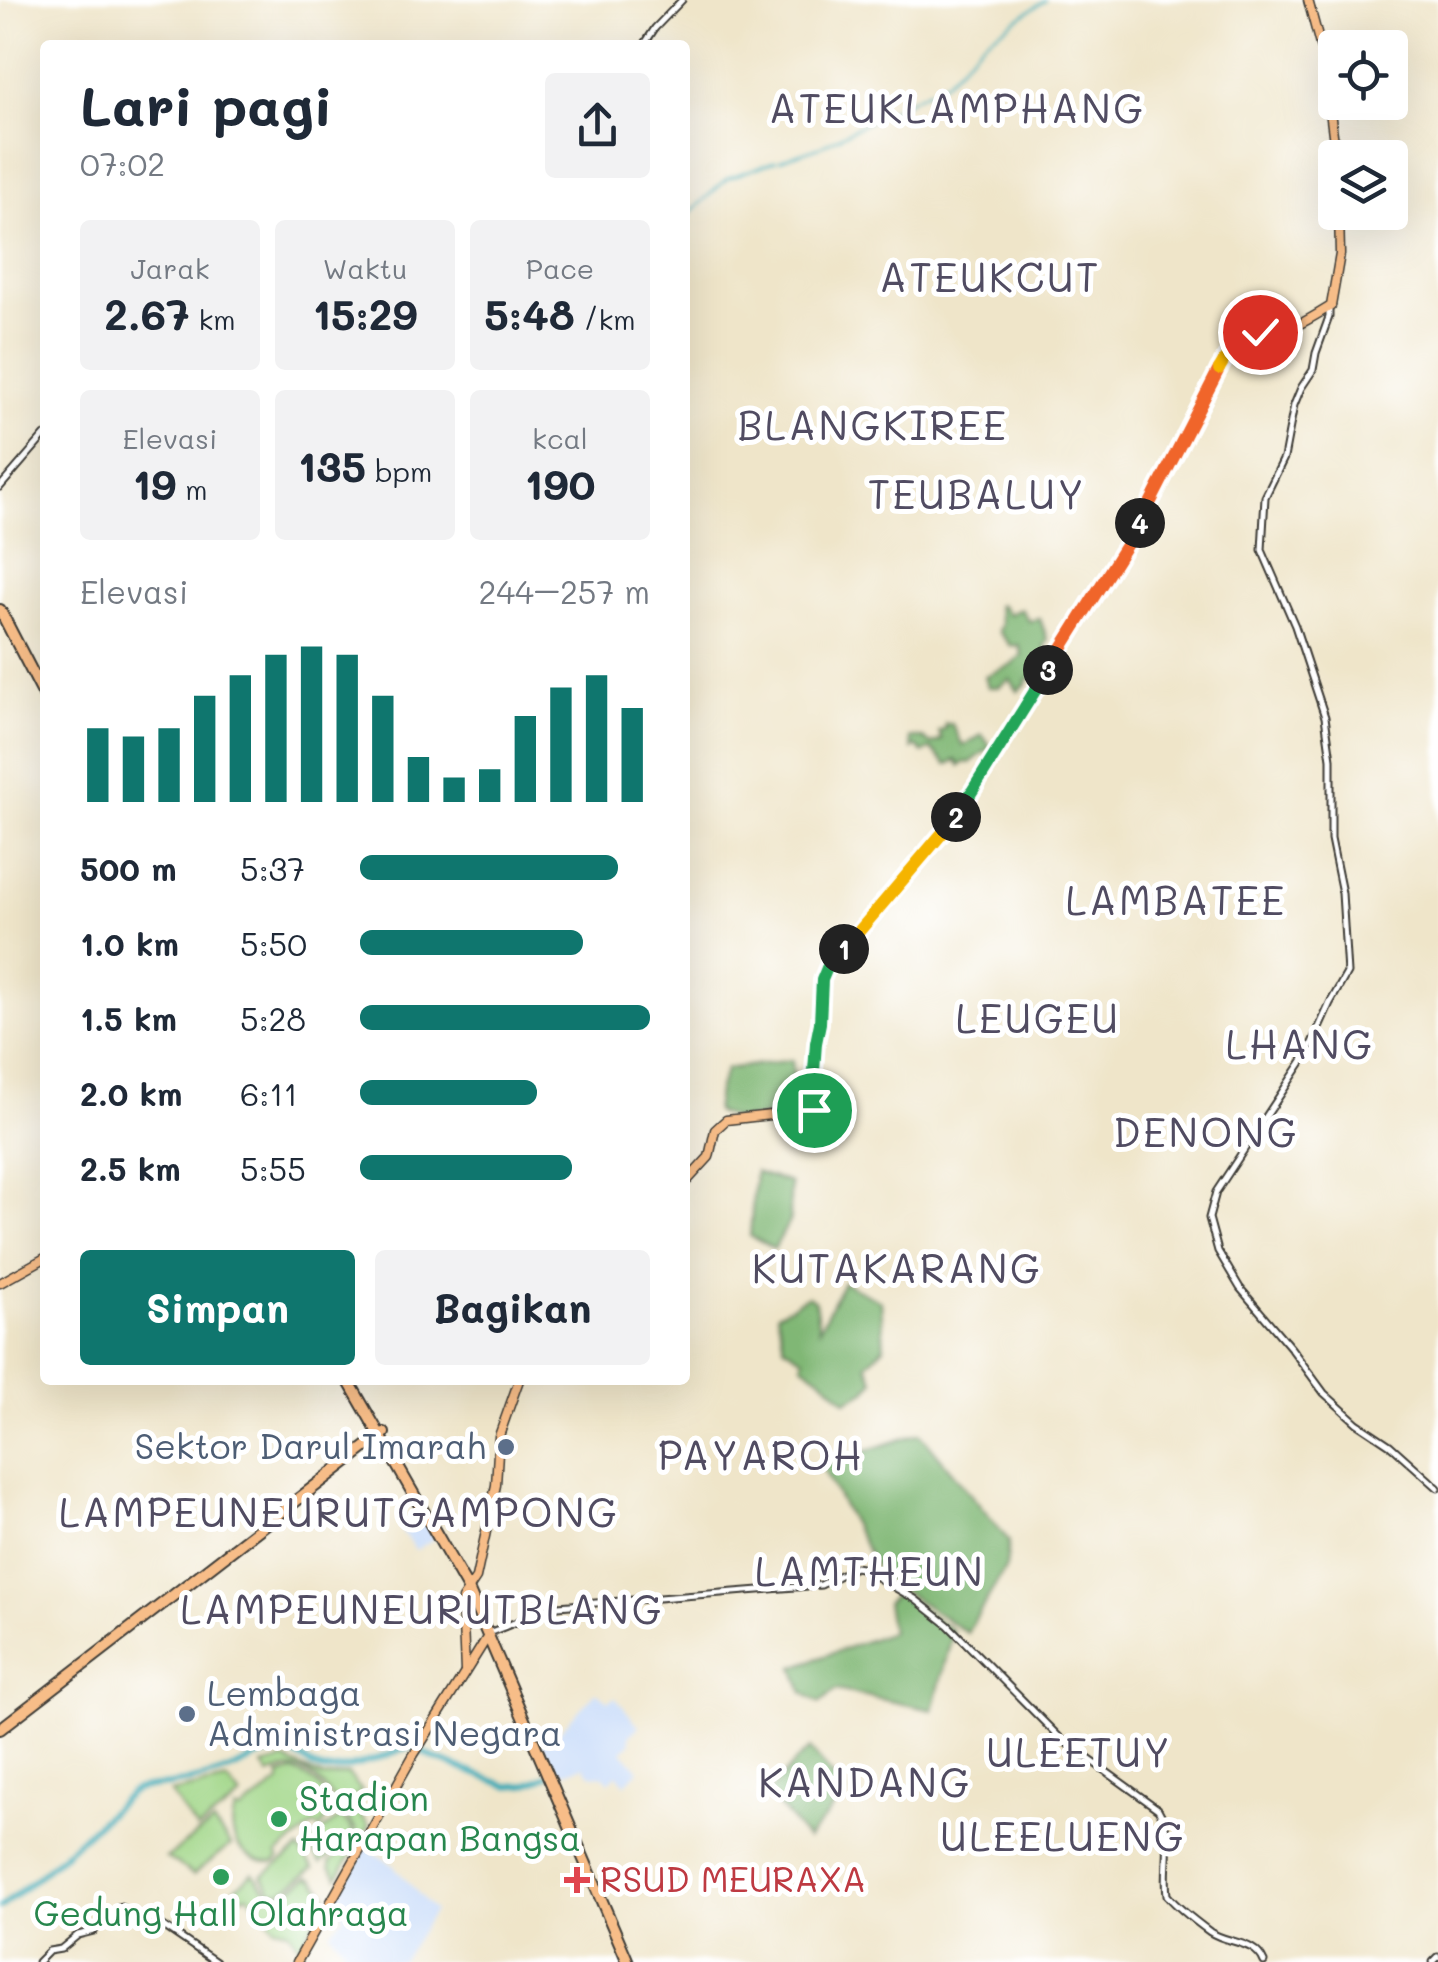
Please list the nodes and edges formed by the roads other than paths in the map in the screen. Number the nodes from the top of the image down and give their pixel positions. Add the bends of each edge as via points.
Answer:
1 (682, 0) edge
2 (1308, 0) edge
3 (647, 40) edge
4 (1334, 140) edge
5 (1339, 230) edge
6 (1329, 308) junction
7 (40, 441) edge
8 (0, 487) edge
9 (0, 613) edge
10 (40, 690) edge
11 (690, 1177) edge
12 (40, 1261) edge
13 (0, 1284) edge
14 (354, 1385) edge
15 (516, 1385) edge
16 (382, 1433) junction
17 (1438, 1488) edge
18 (469, 1588) junction
19 (488, 1636) junction
20 (465, 1672) junction
21 (2, 1725) edge
22 (38, 1962) edge
23 (216, 1962) edge
24 (300, 1962) edge
25 (630, 1962) edge
26 (1264, 1962) edge

1 - 3 street
2 - 4 main road
5 - 6 main road
6 - 11 main road via 1281,332 1260,332 1233,344 1138,527 949,828 827,968 814,1071 818,1108 726,1120
6 - 17 street via 1313,368 1294,404 1284,458 1265,497 1262,550 1325,716 1347,973 1306,1056 1216,1192 1210,1218 1223,1262 1325,1395
7 - 8 street
9 - 10 highway
12 - 13 main road
14 - 16 highway
15 - 18 main road via 499,1436 496,1485
16 - 18 highway
16 - 21 highway
18 - 19 highway
18 - 20 main road via 462,1599
19 - 20 main road
19 - 25 highway
19 - 26 street via 558,1606 821,1585 862,1568 942,1619 1061,1740 1158,1809 1168,1837 1166,1894 1212,1933 1259,1951
20 - 24 main road
22 - 23 street via 120,1907 159,1923

